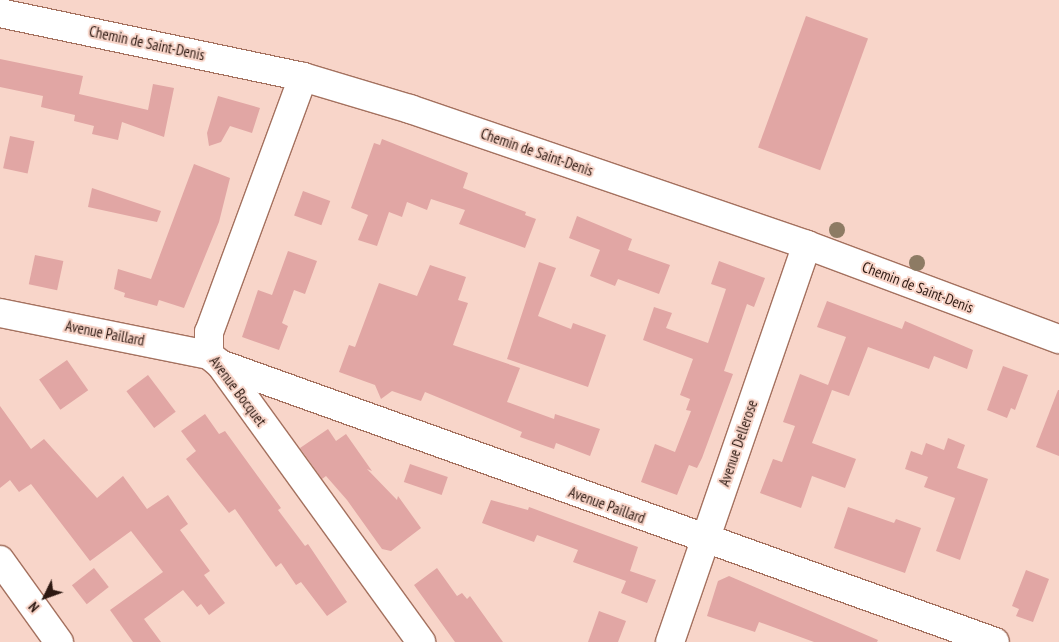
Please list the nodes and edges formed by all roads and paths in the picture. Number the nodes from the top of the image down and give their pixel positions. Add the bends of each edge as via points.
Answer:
1 (0, 13) edge
2 (303, 77) junction
3 (807, 245) junction
4 (0, 313) edge
5 (1059, 339) edge
6 (215, 359) junction
7 (705, 540) junction
8 (0, 560) edge
9 (58, 642) edge
10 (421, 642) edge
11 (670, 642) edge
12 (995, 642) edge

1 - 2 street, Chemin de Saint-Denis
2 - 3 street, Chemin de Saint-Denis via 410,109
2 - 6 street, Avenue Bocquet via 209,332
3 - 5 street, Chemin de Saint-Denis
3 - 7 street, Avenue Dellerose
4 - 6 street, Avenue Paillard
6 - 7 street, Avenue Paillard
6 - 10 street, Avenue Bocquet
7 - 11 street, Avenue Dellerose
7 - 12 street, Avenue Paillard
8 - 9 street

